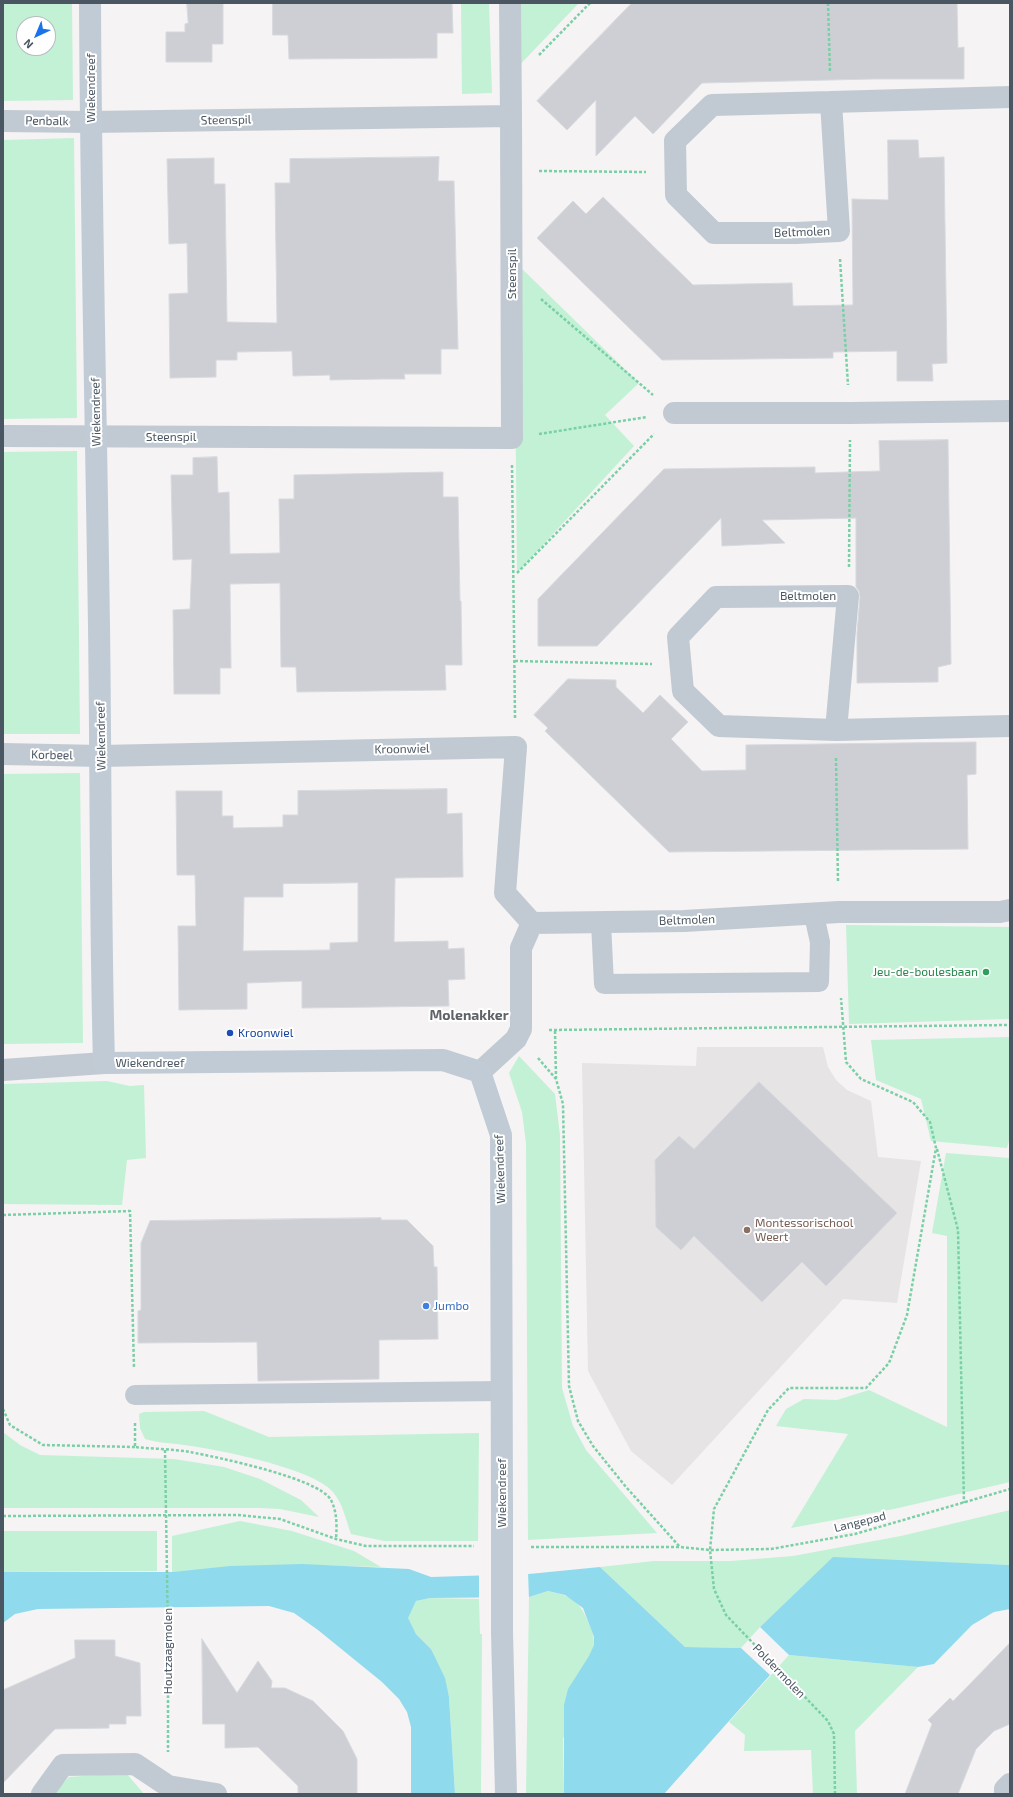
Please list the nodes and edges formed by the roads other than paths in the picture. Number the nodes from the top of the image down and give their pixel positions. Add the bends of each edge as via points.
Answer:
1 (90, 3) edge
2 (510, 3) edge
3 (1010, 97) edge
4 (831, 102) junction
5 (511, 116) junction
6 (3, 121) edge
7 (90, 122) junction
8 (1010, 411) edge
9 (674, 413) road end
10 (3, 436) edge
11 (96, 436) junction
12 (1010, 726) edge
13 (836, 730) junction
14 (3, 754) edge
15 (101, 756) junction
16 (1010, 910) edge
17 (814, 915) junction
18 (601, 922) junction
19 (532, 923) junction
20 (104, 1063) junction
21 (3, 1070) edge
22 (480, 1072) junction
23 (501, 1391) junction
24 (135, 1395) road end
25 (1010, 1784) edge
26 (42, 1794) edge
27 (216, 1794) edge
28 (506, 1794) edge
29 (1005, 1794) edge

1 - 7 street, Wiekendreef
2 - 5 street
3 - 4 street, Beltmolen
4 - 4 street, Beltmolen via 839,231 714,233 676,195 675,141 712,105
5 - 7 street, Steenspil
5 - 11 street, Steenspil via 512,438
6 - 7 street, Penbalk
7 - 11 street, Wiekendreef
8 - 9 street
10 - 11 street
11 - 15 street, Wiekendreef
12 - 13 street, Beltmolen
13 - 13 street, Beltmolen via 848,596 716,597 678,637 683,691 719,726
14 - 15 street, Korbeel
15 - 19 street, Kroonwiel via 516,747 505,893
15 - 20 street, Wiekendreef via 100,924
16 - 17 street, Beltmolen via 839,912
17 - 18 street, Beltmolen
17 - 18 lane via 820,942 819,982 604,984
18 - 19 street, Beltmolen
19 - 22 street via 521,948 519,1034
20 - 21 street
20 - 22 street, Wiekendreef via 443,1060
22 - 23 street, Wiekendreef via 501,1135
23 - 24 lane
23 - 28 street, Wiekendreef, bridge
25 - 29 street via 1005,1789
26 - 27 street via 62,1765 135,1764 168,1786

